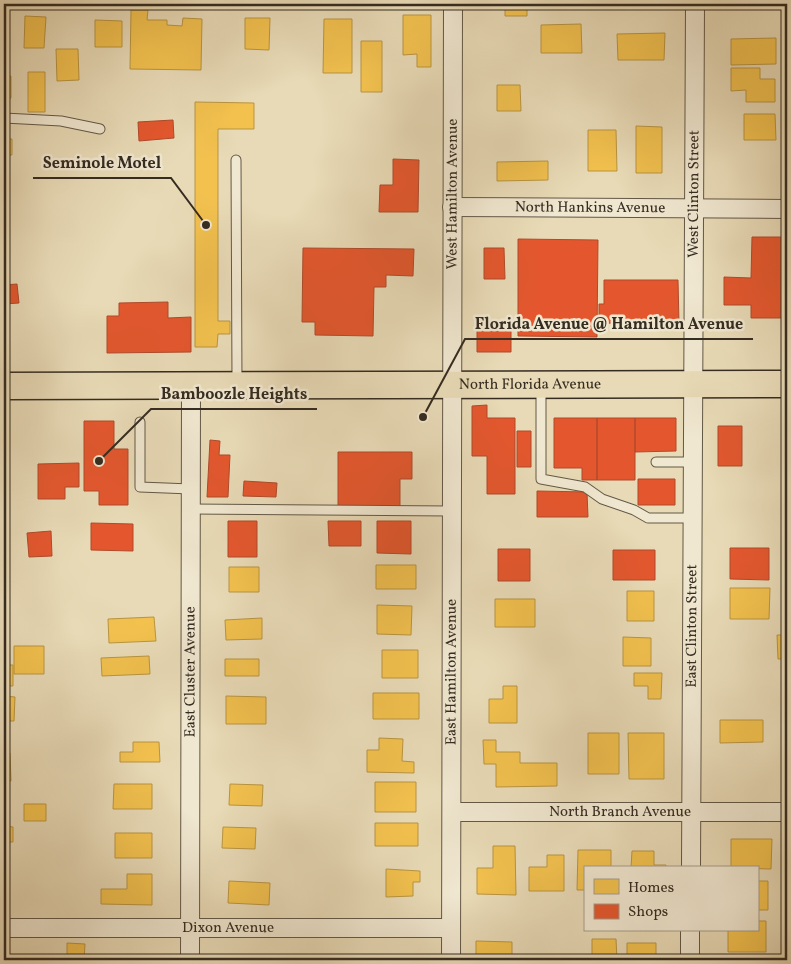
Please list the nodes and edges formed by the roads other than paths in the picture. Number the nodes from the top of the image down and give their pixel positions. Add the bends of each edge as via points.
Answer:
1 (453, 4) edge
2 (695, 4) edge
3 (4, 118) edge
4 (100, 129) dead end
5 (236, 160) dead end
6 (452, 207) junction
7 (693, 208) junction
8 (787, 209) edge
9 (451, 384) junction
10 (540, 384) junction
11 (692, 384) junction
12 (787, 384) edge
13 (191, 385) junction
14 (237, 385) junction
15 (4, 386) edge
16 (140, 422) dead end
17 (656, 462) dead end
18 (692, 462) junction
19 (191, 489) junction
20 (191, 509) junction
21 (450, 511) junction
22 (692, 518) junction
23 (452, 812) junction
24 (691, 812) junction
25 (787, 812) edge
26 (690, 866) edge
27 (4, 928) edge
28 (190, 928) junction
29 (451, 928) junction
30 (690, 932) edge
31 (190, 960) edge
32 (451, 960) edge
33 (690, 960) edge

1 - 6 street, West Hamilton Avenue
2 - 7 street, West Clinton Street
3 - 4 lane via 62,121
5 - 14 lane
6 - 7 street, North Hankins Avenue
6 - 9 street, West Hamilton Avenue
7 - 8 street, North Hankins Avenue
7 - 11 street, West Clinton Street
9 - 10 main road, North Florida Avenue
9 - 14 main road, North Florida Avenue
9 - 21 street, East Hamilton Avenue
10 - 11 main road, North Florida Avenue
10 - 22 lane via 541,479 585,487 602,499 648,518
11 - 12 main road, North Florida Avenue
11 - 18 street, East Clinton Street
13 - 14 main road, North Florida Avenue
13 - 15 main road, North Florida Avenue
13 - 19 street, East Cluster Avenue
16 - 19 lane via 140,487
17 - 18 lane
18 - 22 street, East Clinton Street
19 - 20 street, East Cluster Avenue
20 - 21 lane
20 - 28 street, East Cluster Avenue
21 - 23 street, East Hamilton Avenue
22 - 24 street, East Clinton Street
23 - 24 street, North Branch Avenue
23 - 29 street, East Hamilton Avenue
24 - 25 street, North Branch Avenue
24 - 26 street, East Clinton Street
27 - 28 street, Dixon Avenue
28 - 29 street, Dixon Avenue
28 - 31 street, East Cluster Avenue
29 - 32 street, East Hamilton Avenue
30 - 33 street

